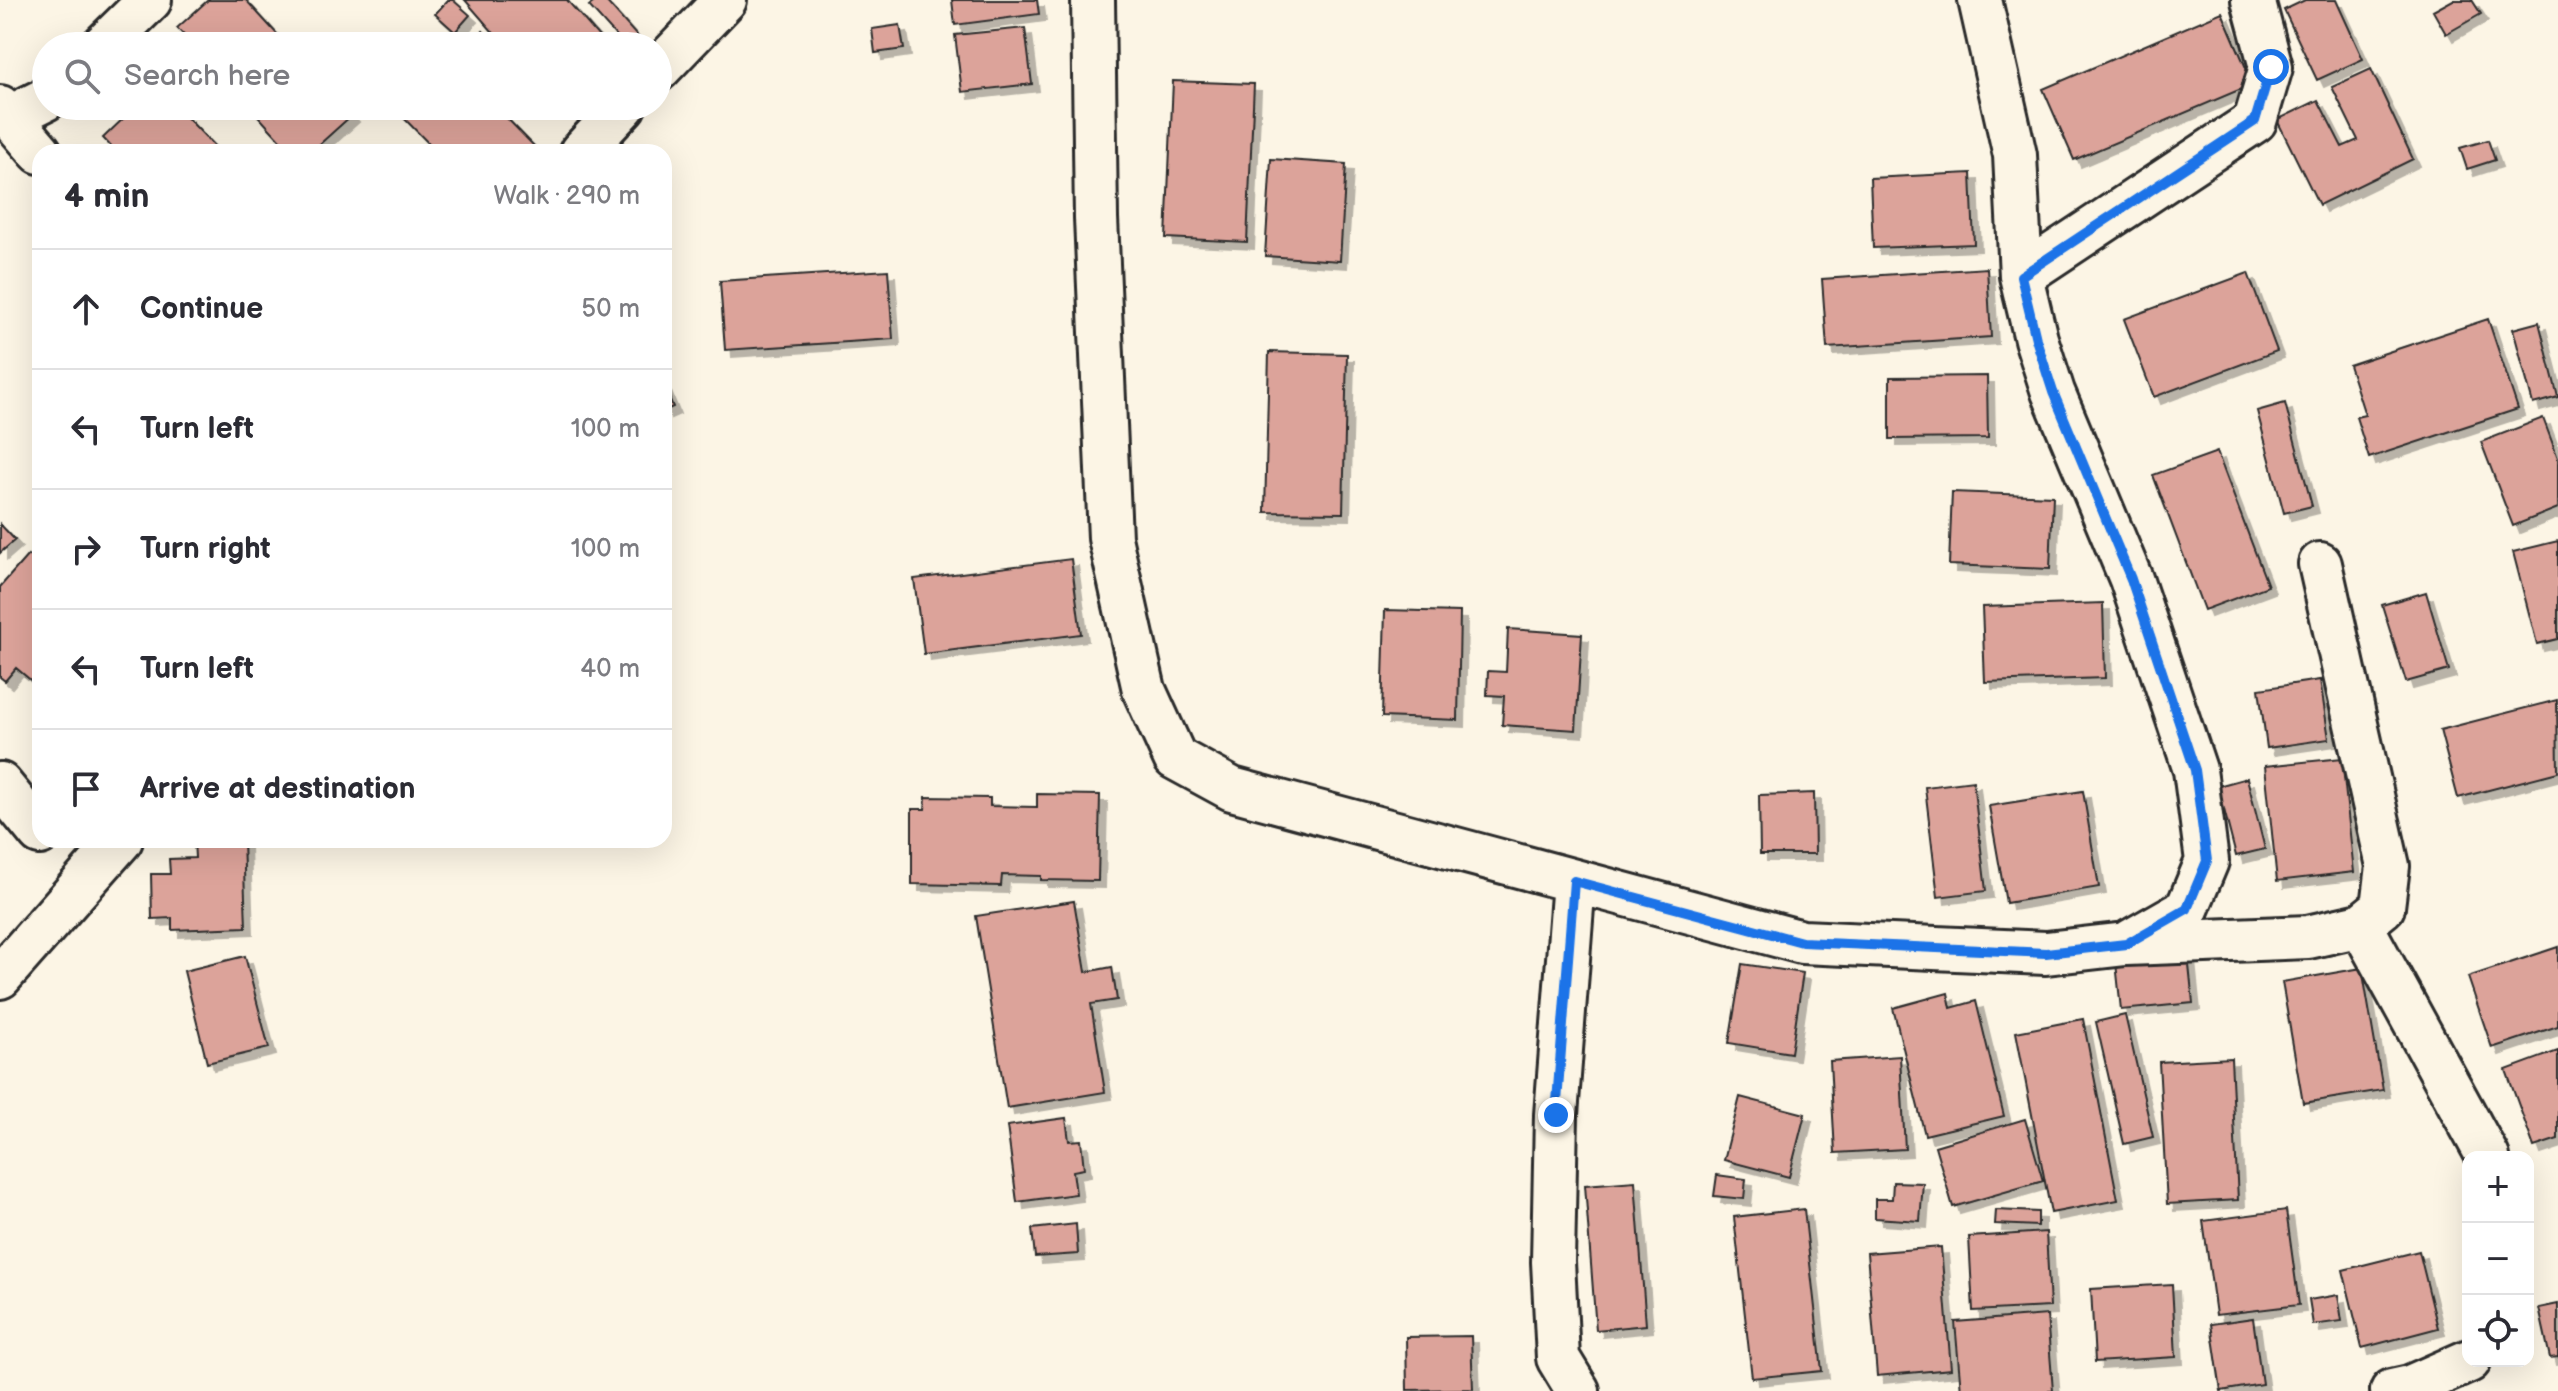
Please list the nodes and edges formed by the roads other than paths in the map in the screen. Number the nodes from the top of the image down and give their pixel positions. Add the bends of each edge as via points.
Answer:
1 (150, 0) edge
2 (725, 0) edge
3 (1093, 0) edge
4 (1980, 0) edge
5 (2253, 0) edge
6 (117, 32) edge
7 (672, 55) edge
8 (19, 108) edge
9 (611, 120) edge
10 (36, 144) edge
11 (588, 144) edge
12 (2021, 276) junction
13 (2320, 564) dead end
14 (0, 784) edge
15 (32, 823) edge
16 (53, 848) edge
17 (114, 848) edge
18 (1574, 881) junction
19 (82, 884) junction
20 (2361, 925) junction
21 (2126, 944) junction
22 (0, 977) edge
23 (2485, 1151) edge
24 (2462, 1364) edge
25 (1578, 1391) edge
26 (2392, 1391) edge

1 - 6 street
2 - 7 street
3 - 18 street via 1110,538 1144,690 1175,758 1232,789
4 - 12 street via 2015,155
5 - 12 street via 2271,67 2255,121
8 - 10 street
9 - 11 street
12 - 21 street via 2053,392 2131,579 2195,770 2207,861 2187,909
13 - 20 street via 2388,866 2383,907
14 - 15 street
16 - 19 street
17 - 19 street
18 - 21 street via 1802,942 2046,953
18 - 25 street via 1556,1115 1553,1262 1558,1358
19 - 22 street
20 - 21 street via 2308,937
20 - 23 street
24 - 26 street

